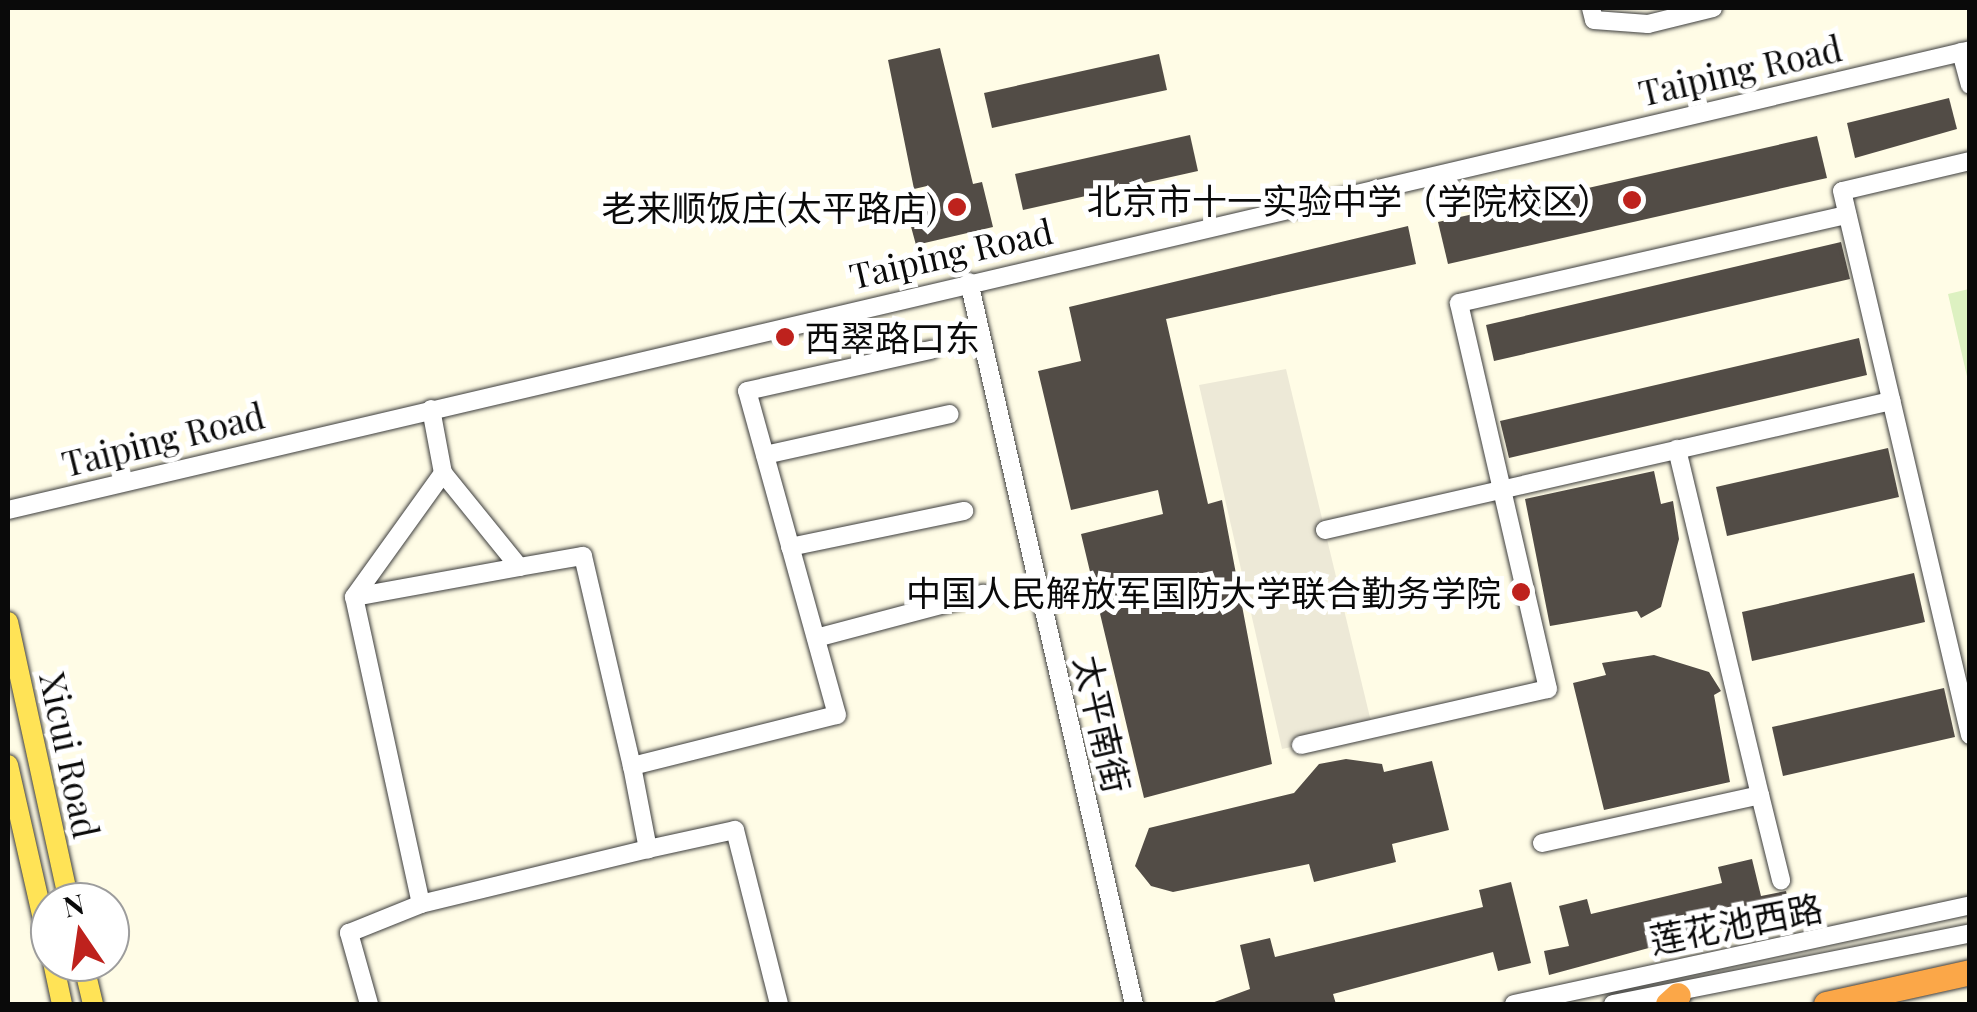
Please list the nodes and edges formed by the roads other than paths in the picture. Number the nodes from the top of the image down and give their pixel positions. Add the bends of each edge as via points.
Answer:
1 (1591, 8) edge
2 (1713, 8) edge
3 (1966, 51) edge
4 (1970, 84) edge
5 (1970, 161) edge
6 (1848, 215) junction
7 (970, 282) junction
8 (931, 350) dead end
9 (1891, 400) junction
10 (431, 410) junction
11 (950, 414) dead end
12 (1677, 449) junction
13 (765, 455) junction
14 (443, 473) junction
15 (1502, 488) junction
16 (8, 510) edge
17 (964, 511) dead end
18 (1325, 530) dead end
19 (790, 547) junction
20 (519, 567) junction
21 (983, 594) dead end
22 (354, 597) junction
23 (8, 622) edge
24 (816, 638) junction
25 (1970, 736) edge
26 (1300, 745) dead end
27 (8, 764) edge
28 (632, 766) junction
29 (1760, 795) junction
30 (1542, 843) dead end
31 (648, 849) junction
32 (1781, 880) dead end
33 (35, 882) edge
34 (65, 882) edge
35 (421, 904) junction
36 (1970, 906) edge
37 (1970, 933) edge
38 (1970, 972) edge
39 (1672, 990) edge
40 (369, 1004) edge
41 (779, 1004) edge
42 (1134, 1004) edge
43 (1514, 1004) edge
44 (1613, 1004) edge
45 (1826, 1004) edge

1 - 2 street via 1594,20 1648,24
3 - 4 street
3 - 7 street, Taiping Road
5 - 6 street via 1842,190
6 - 9 street
6 - 15 street via 1459,303
7 - 10 street, Taiping Road
7 - 42 street, 太平南街
8 - 13 street via 747,391
9 - 12 street
9 - 25 street
10 - 14 street
10 - 16 street, Taiping Road
11 - 13 street
12 - 15 street
12 - 29 street
13 - 19 street
14 - 20 street
14 - 22 street
15 - 18 street
15 - 26 street via 1548,690
17 - 19 street
19 - 24 street
20 - 22 street
20 - 28 street via 583,556
21 - 24 street
22 - 35 street
23 - 34 main road, Xicui Road
24 - 28 street via 837,715
27 - 33 main road, Xicui Road
28 - 31 street
29 - 30 street
29 - 32 street
31 - 35 street
31 - 41 street via 735,830
35 - 40 street via 350,933
36 - 39 street, 莲花池西路
37 - 39 street, 莲花池西路
38 - 45 highway
39 - 43 street, 莲花池西路
39 - 44 street, 莲花池西路

